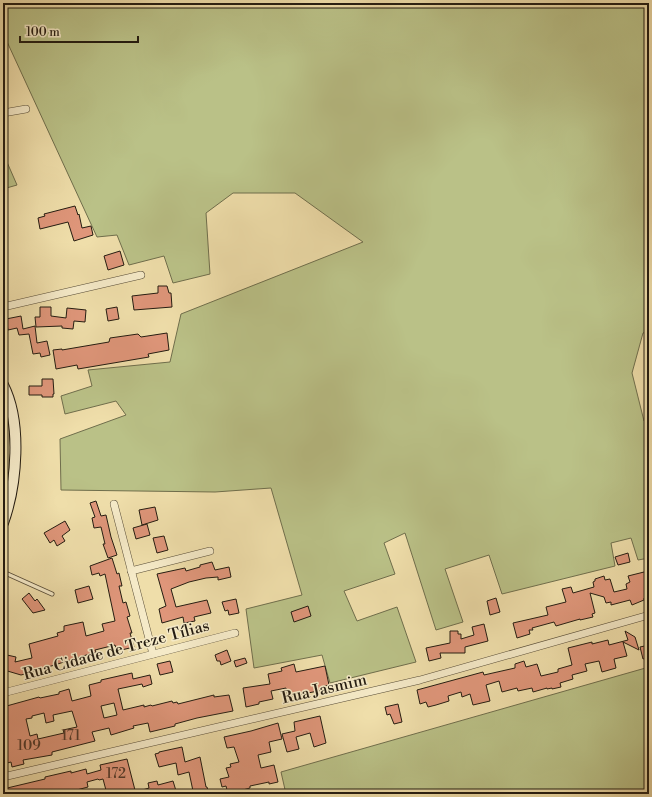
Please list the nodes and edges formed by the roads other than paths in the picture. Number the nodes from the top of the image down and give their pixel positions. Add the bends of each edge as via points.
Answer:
1 (26, 109) dead end
2 (3, 113) edge
3 (141, 275) dead end
4 (3, 307) edge
5 (3, 385) edge
6 (114, 504) dead end
7 (3, 523) edge
8 (210, 550) dead end
9 (131, 571) junction
10 (3, 572) edge
11 (52, 594) dead end
12 (649, 615) edge
13 (236, 633) dead end
14 (153, 654) junction
15 (3, 693) edge
16 (3, 777) edge

1 - 2 street
3 - 4 street
5 - 7 main road via 14,416 15,446 12,491
6 - 9 street
8 - 9 street
9 - 14 street
10 - 11 lane
12 - 16 street, Rua Jasmim via 420,680
13 - 14 street, Rua Cidade de Treze Tílias
14 - 15 street, Rua Cidade de Treze Tílias

